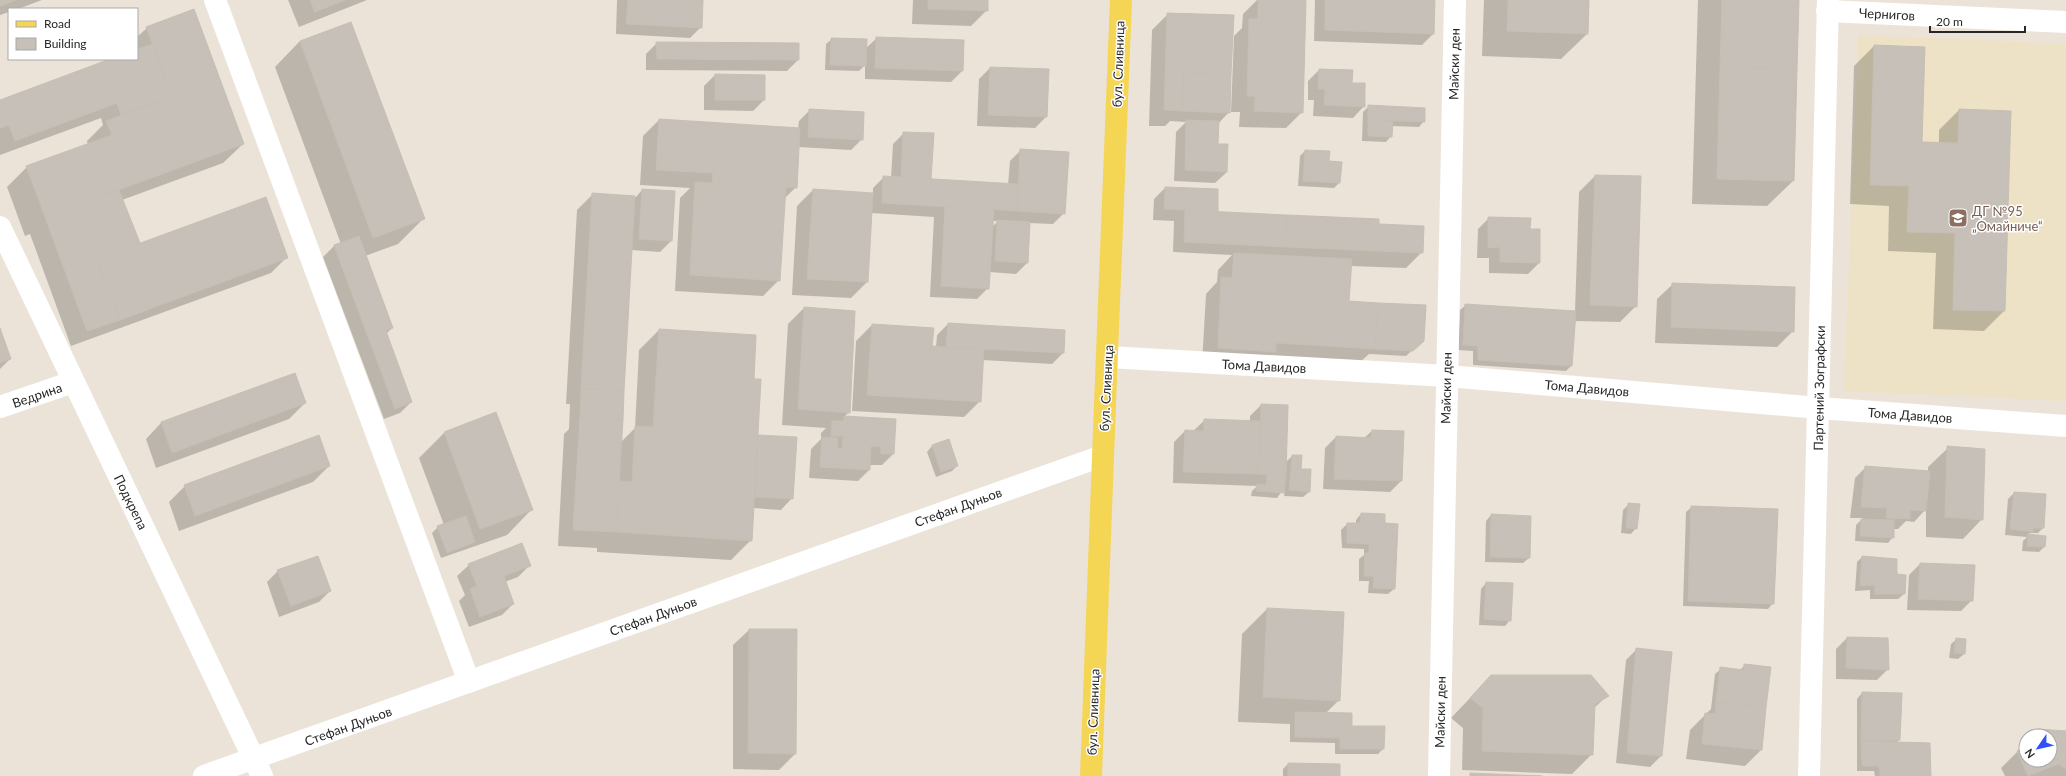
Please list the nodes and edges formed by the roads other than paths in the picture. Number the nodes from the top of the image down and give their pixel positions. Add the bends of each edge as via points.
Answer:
1 (215, 0) edge
2 (1121, 0) edge
3 (1455, 0) edge
4 (1828, 6) edge
5 (2066, 22) edge
6 (0, 227) edge
7 (1108, 357) junction
8 (1447, 376) junction
9 (74, 382) junction
10 (0, 407) edge
11 (1819, 408) junction
12 (2066, 426) edge
13 (1102, 456) junction
14 (469, 682) junction
15 (258, 768) edge
16 (204, 776) edge
17 (1091, 776) edge
18 (1439, 776) edge
19 (1809, 776) edge

1 - 14 street
2 - 7 main road, бул. Сливница
3 - 8 street, Майски ден
4 - 5 street, Чернигов
4 - 11 street, Партений Зографски
6 - 9 street, Подкрепа
7 - 8 street, Тома Давидов
7 - 13 main road, бул. Сливница
8 - 11 street, Тома Давидов
8 - 18 street, Майски ден
9 - 10 street, Ведрина
9 - 15 street, Подкрепа
11 - 12 street, Тома Давидов
11 - 19 street, Партений Зографски
13 - 14 street, Стефан Дуньов
13 - 17 main road, бул. Сливница
14 - 15 street, Стефан Дуньов
15 - 16 street, Стефан Дуньов

